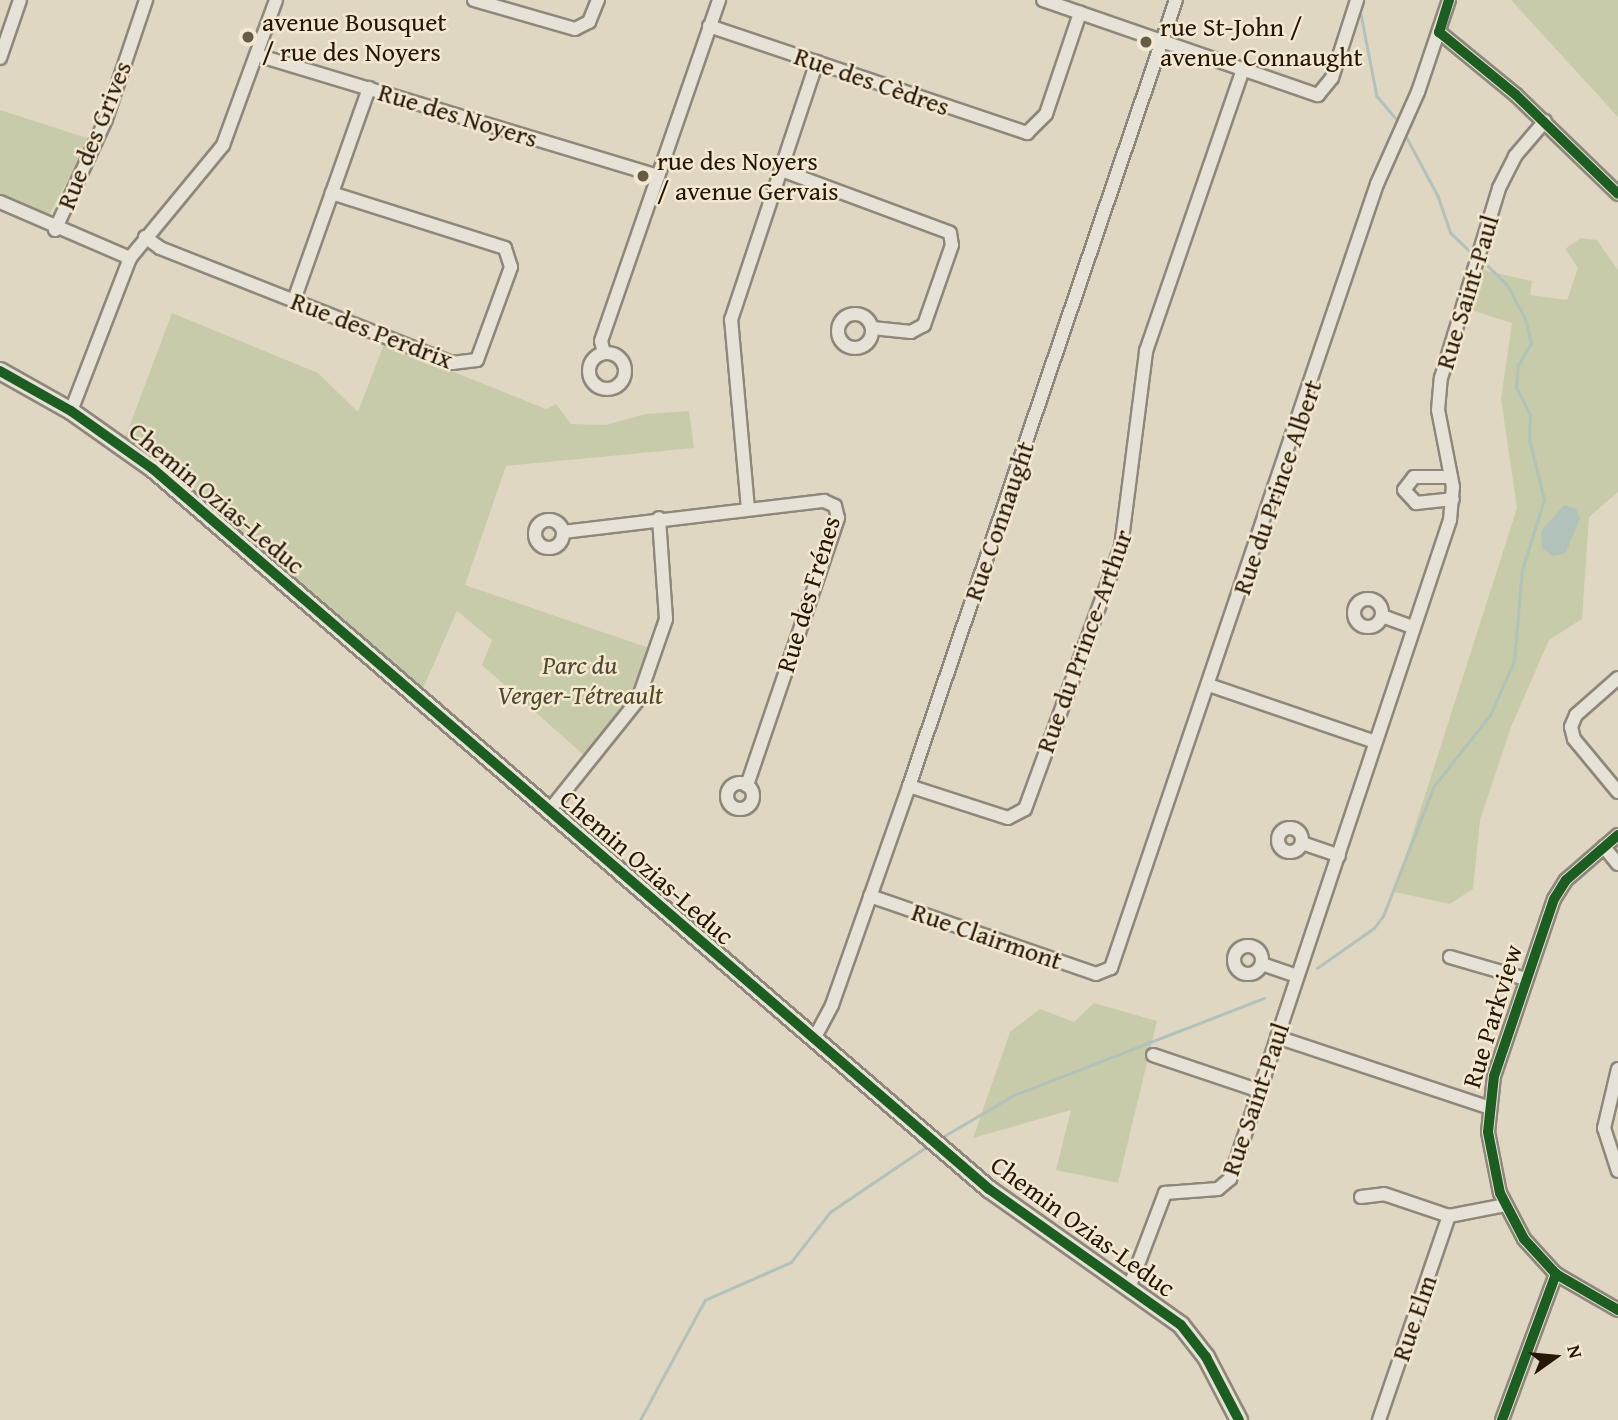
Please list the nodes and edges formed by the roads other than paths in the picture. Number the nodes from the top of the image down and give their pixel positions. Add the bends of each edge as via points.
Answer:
1 (20, 0) edge
2 (146, 0) edge
3 (276, 0) edge
4 (474, 0) edge
5 (598, 0) edge
6 (719, 0) edge
7 (1043, 0) edge
8 (1176, 0) edge
9 (1357, 0) edge
10 (1449, 0) edge
11 (1080, 13) junction
12 (709, 26) junction
13 (1439, 32) junction
14 (1162, 41) junction
15 (257, 55) junction
16 (0, 58) edge
17 (817, 62) junction
18 (1243, 70) junction
19 (369, 88) junction
20 (1545, 121) junction
21 (781, 170) junction
22 (658, 176) junction
23 (332, 193) junction
24 (1618, 194) edge
25 (0, 202) edge
26 (55, 230) junction
27 (145, 237) junction
28 (130, 258) junction
29 (294, 300) junction
30 (872, 328) dead end
31 (604, 353) dead end
32 (0, 371) edge
33 (71, 411) junction
34 (1451, 477) junction
35 (1453, 499) junction
36 (748, 509) junction
37 (659, 518) junction
38 (563, 532) dead end
39 (1382, 616) dead end
40 (1412, 627) junction
41 (1618, 678) edge
42 (1209, 685) junction
43 (1373, 741) junction
44 (747, 786) dead end
45 (909, 786) junction
46 (1618, 792) edge
47 (548, 812) junction
48 (1618, 835) edge
49 (1302, 843) dead end
50 (1604, 848) junction
51 (1339, 856) junction
52 (1618, 864) edge
53 (870, 896) junction
54 (1450, 957) dead end
55 (1262, 964) dead end
56 (1104, 974) joint
57 (1297, 976) junction
58 (1526, 979) junction
59 (1277, 1037) junction
60 (814, 1039) junction
61 (1153, 1055) dead end
62 (1618, 1069) edge
63 (1259, 1091) junction
64 (1488, 1107) junction
65 (1618, 1171) edge
66 (1361, 1197) dead end
67 (1504, 1205) junction
68 (1449, 1216) junction
69 (1556, 1274) junction
70 (1129, 1288) junction
71 (1618, 1310) edge
72 (1239, 1420) edge
73 (1380, 1420) edge
74 (1502, 1420) edge

1 - 16 street
2 - 26 street, Rue des Grives via 101,131
3 - 15 street
4 - 5 street via 575,29 589,22
6 - 12 street
7 - 11 street
8 - 14 street, Rue Connaught
9 - 18 street via 1324,91 1310,94
10 - 13 street, Rue du Prince Albert
11 - 14 street
11 - 17 street, Rue des Cèdres via 1046,114 1034,130 1020,132
12 - 17 street, Rue des Cèdres
12 - 22 street
13 - 20 street
13 - 42 street, Rue du Prince Albert via 1377,184
14 - 18 street
14 - 45 street, Rue Connaught
15 - 19 street, Rue des Noyers
15 - 27 street via 218,152
17 - 21 street
18 - 45 street, Rue du Prince-Arthur via 1146,351 1121,547 1025,809 1008,818
19 - 22 street, Rue des Noyers
19 - 23 street
20 - 24 street
20 - 34 street, Rue Saint-Paul via 1515,156 1499,188 1439,384 1438,410
21 - 30 street via 950,233 952,245 924,325 911,332
21 - 36 street via 730,320
22 - 31 street via 601,341
23 - 29 street
23 - 29 street, Rue des Perdrix via 505,248 511,267 482,352 471,364 458,365
25 - 26 street
26 - 28 street
27 - 28 street
27 - 29 street, Rue des Perdrix
28 - 33 street
32 - 33 street, Chemin Ozias-Leduc
33 - 47 street, Chemin Ozias-Leduc via 153,469
34 - 35 street, Rue Saint-Paul
34 - 35 street via 1414,477 1404,489 1413,503
35 - 40 street, Rue Saint-Paul
36 - 37 street, Rue des Frénes
36 - 44 street, Rue des Frénes via 827,501 838,513
37 - 38 street, Rue des Frénes
37 - 47 street via 667,613 638,700
39 - 40 street
40 - 43 street, Rue Saint-Paul
41 - 46 street via 1576,715 1571,727 1574,739
42 - 43 street
42 - 56 street, Rue du Prince Albert
43 - 51 street, Rue Saint-Paul
45 - 53 street, Rue Connaught
47 - 60 street, Chemin Ozias-Leduc
48 - 50 street, Rue Parkview
49 - 51 street
50 - 52 street
50 - 58 street, Rue Parkview via 1556,894
51 - 57 street, Rue Saint-Paul
53 - 56 street, Rue Clairmont
53 - 60 street, Rue Connaught via 829,1013
54 - 58 street, Rue Parkview
55 - 57 street
57 - 59 street, Rue Saint-Paul
58 - 64 street, Rue Parkview
59 - 63 street, Rue Saint-Paul
59 - 64 street
60 - 70 street, Chemin Ozias-Leduc via 1037,1226
61 - 63 street
62 - 65 street via 1604,1129
63 - 70 street, Rue Saint-Paul via 1228,1184 1165,1193
64 - 67 street, Rue Parkview via 1490,1160
66 - 68 street via 1384,1194
67 - 68 street
67 - 69 street, Rue Parkview via 1531,1248
68 - 73 street, Rue Elm
69 - 71 street, Rue Parkview
69 - 74 street
70 - 72 street, Chemin Ozias-Leduc via 1191,1336

